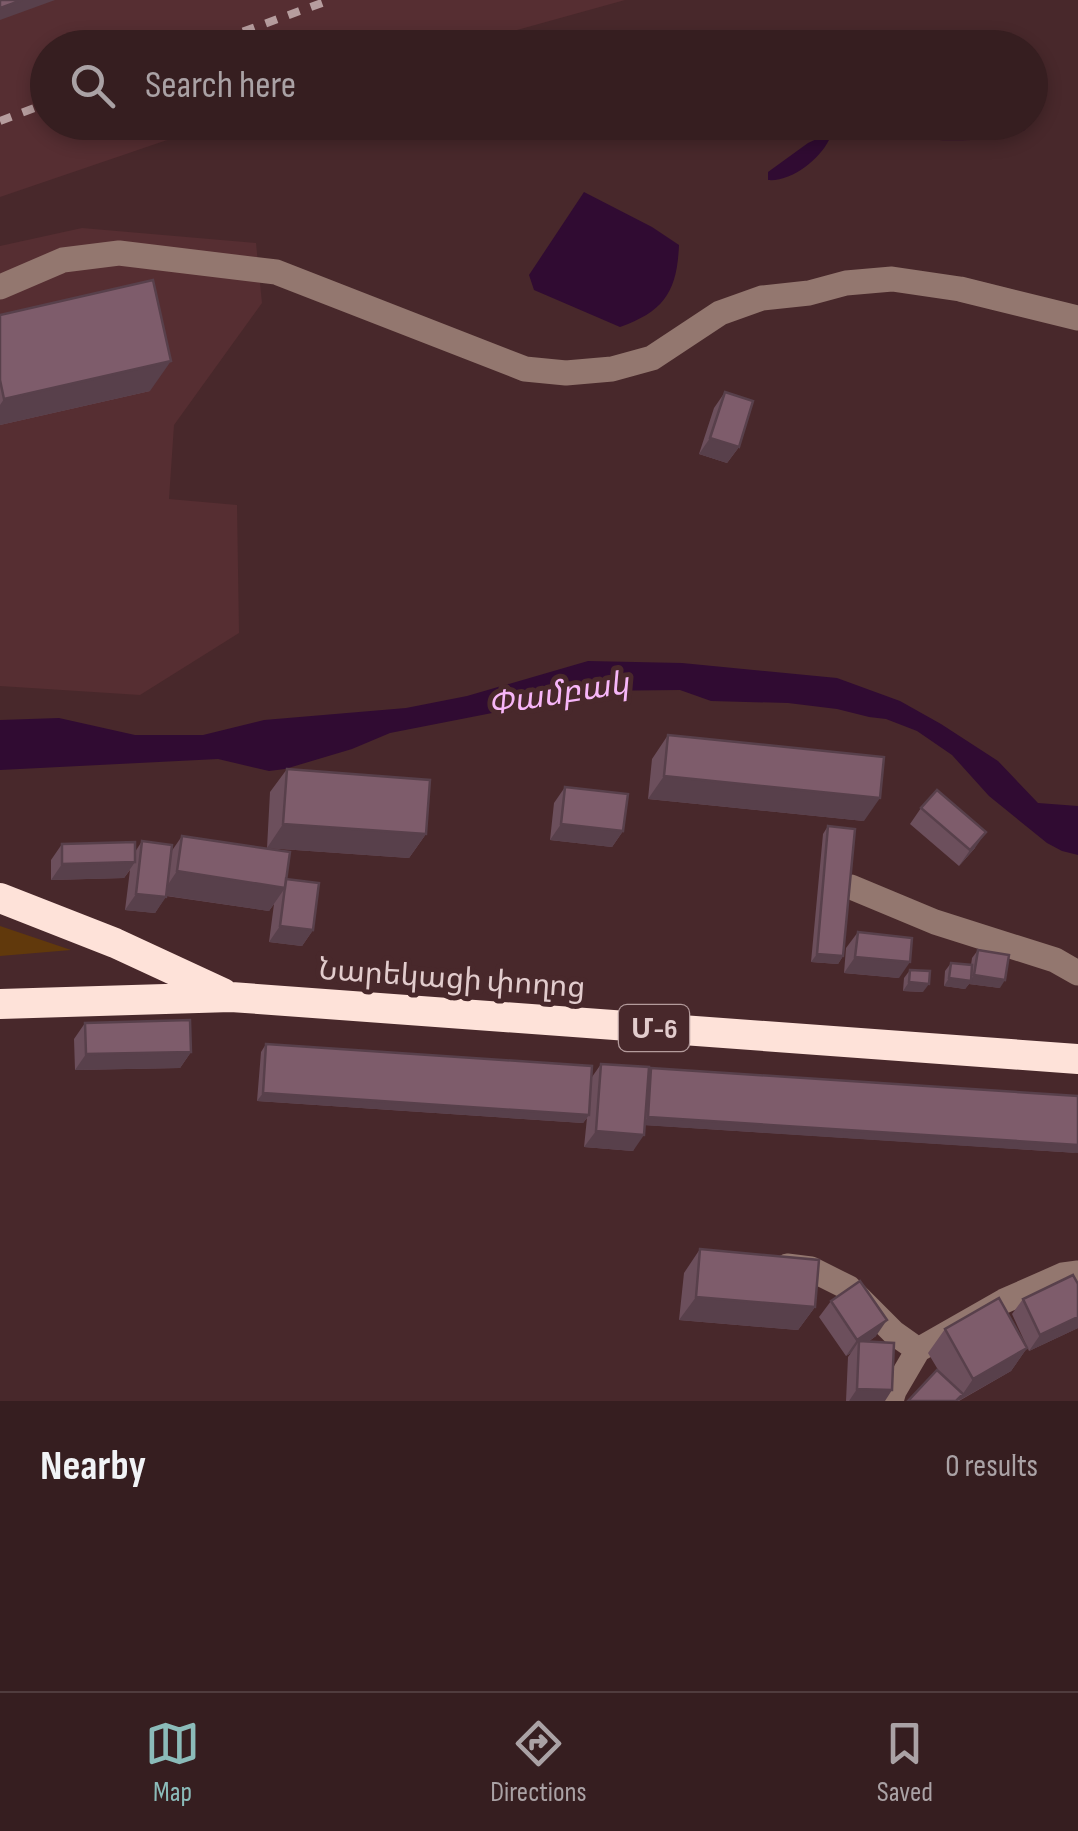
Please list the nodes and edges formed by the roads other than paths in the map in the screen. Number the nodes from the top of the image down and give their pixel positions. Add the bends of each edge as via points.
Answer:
1 (0, 287) edge
2 (1078, 318) edge
3 (851, 887) edge
4 (0, 898) edge
5 (1078, 973) edge
6 (230, 997) junction
7 (0, 1004) edge
8 (1078, 1058) edge
9 (772, 1264) edge
10 (1078, 1273) edge
11 (918, 1350) junction
12 (892, 1401) edge

1 - 2 street via 63,260 119,252 276,272 525,370 566,373 652,358 720,313 846,283 892,279
3 - 5 street
4 - 6 highway, Մ-6 via 115,942
6 - 7 highway, Նարեկացի փողոց / Մ-6
6 - 8 highway, Նարեկացի փողոց / Մ-6
9 - 11 street via 811,1269 849,1288
10 - 11 street via 1004,1300
11 - 12 street

